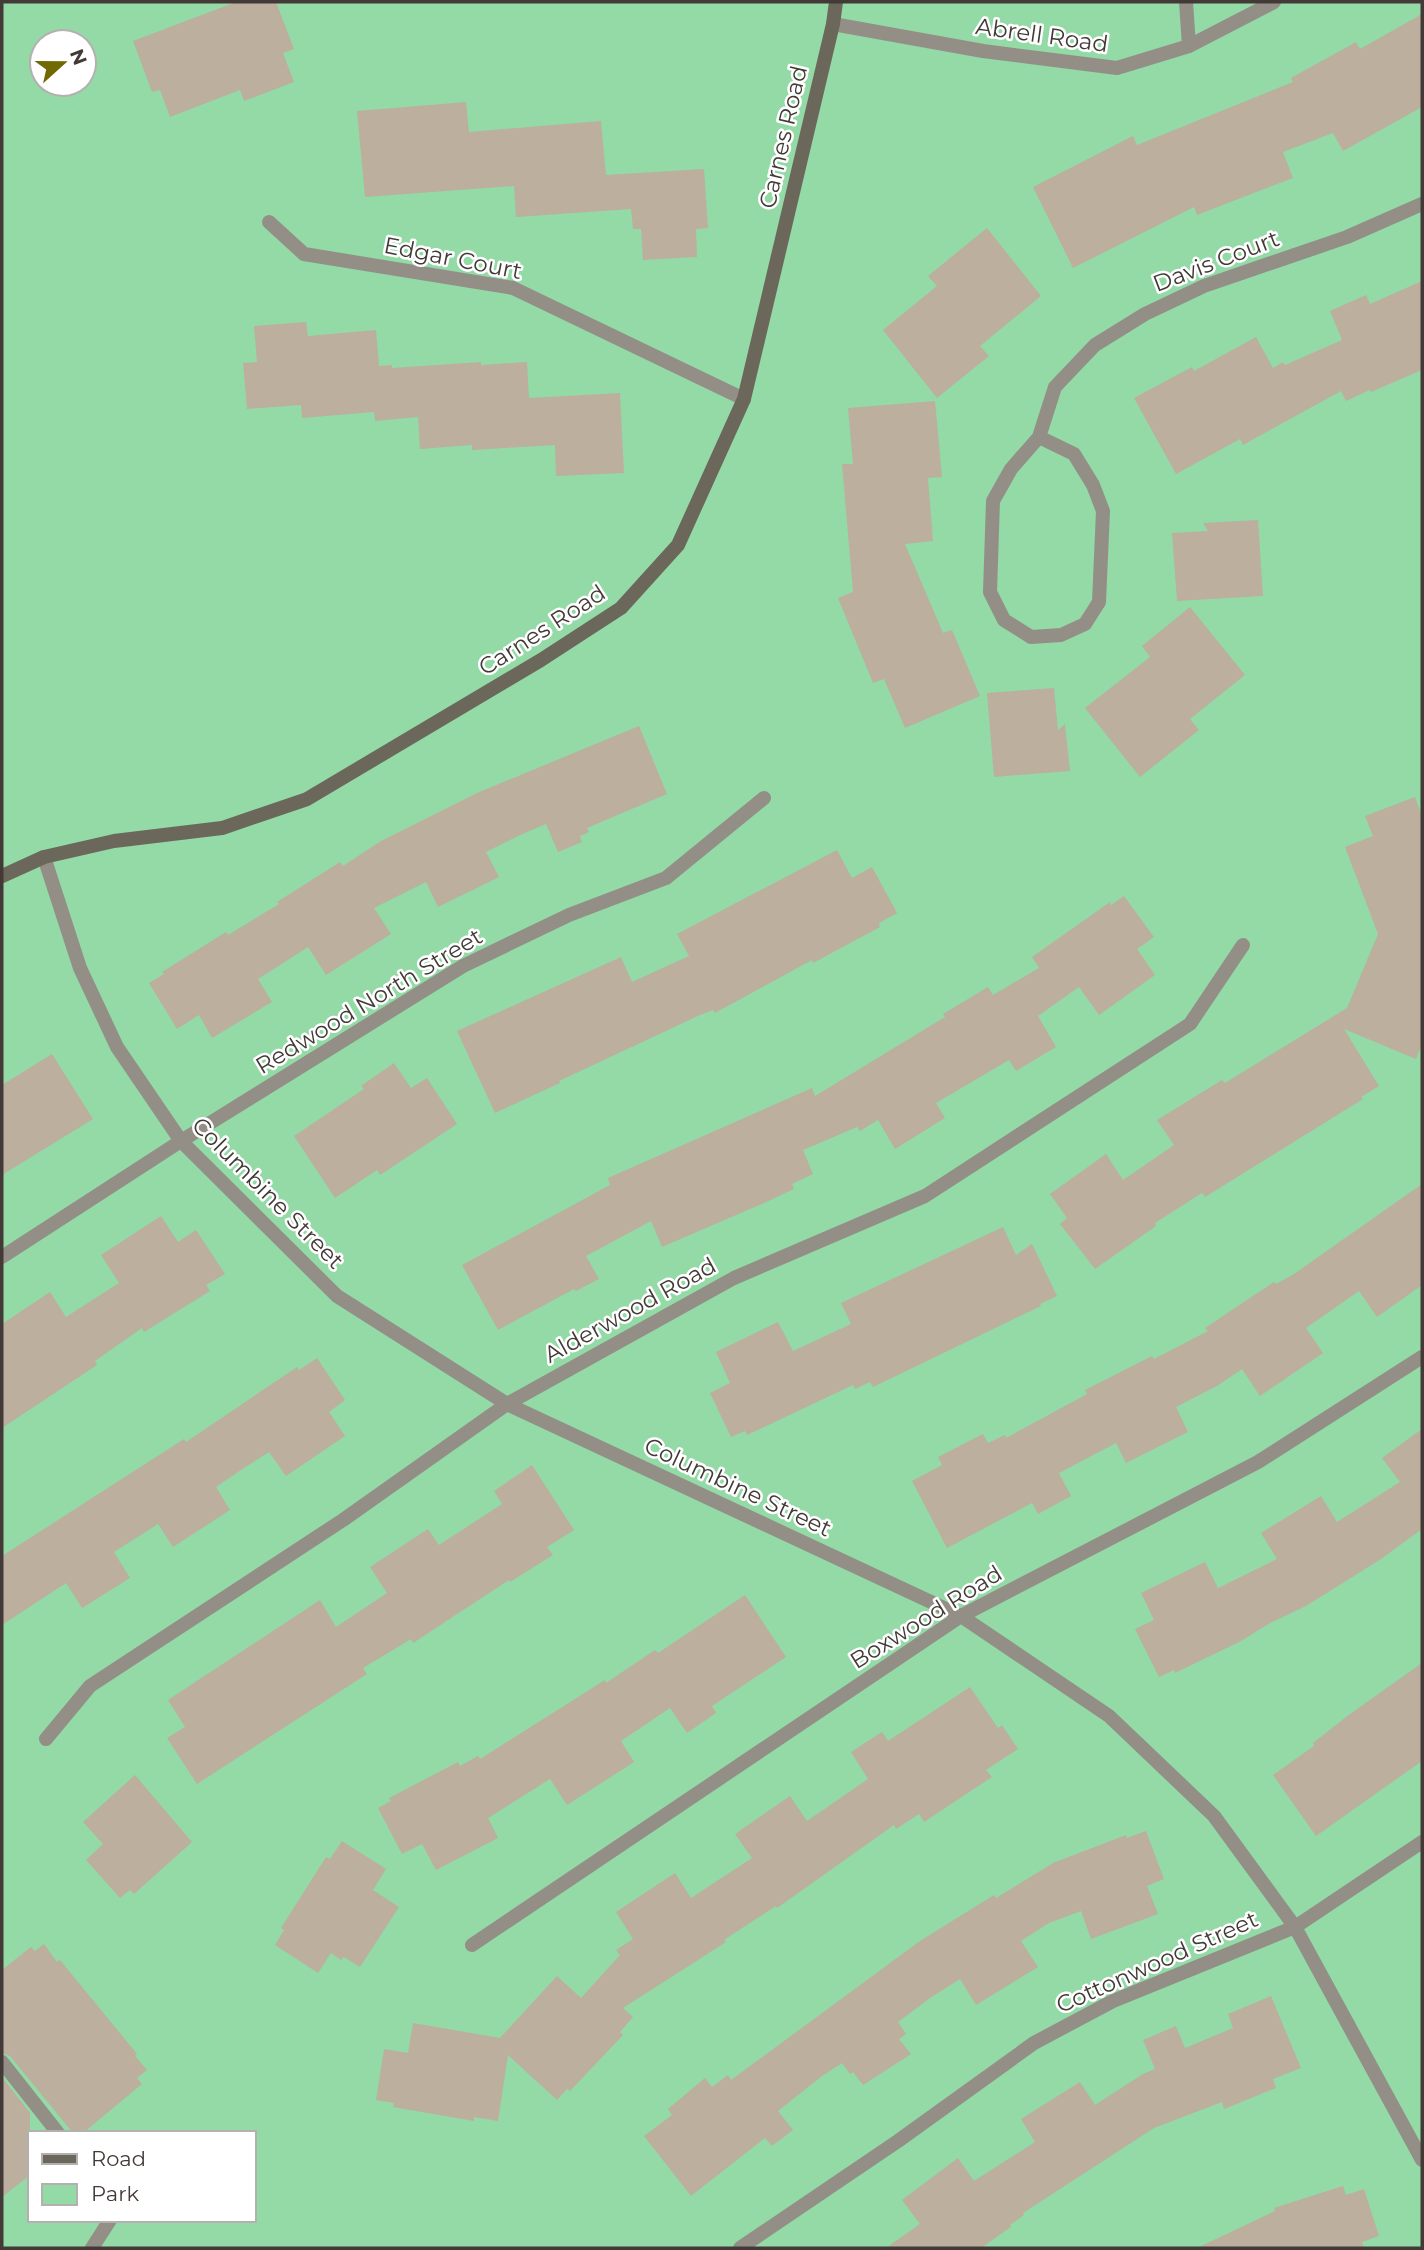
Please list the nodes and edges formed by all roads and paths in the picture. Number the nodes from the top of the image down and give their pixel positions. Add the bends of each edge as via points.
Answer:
1 (836, 2) edge
2 (1186, 2) edge
3 (1274, 2) edge
4 (834, 24) junction
5 (1189, 46) junction
6 (1422, 204) edge
7 (269, 222) dead end
8 (744, 399) junction
9 (1039, 437) junction
10 (764, 798) dead end
11 (44, 857) junction
12 (2, 876) edge
13 (1243, 945) dead end
14 (181, 1141) junction
15 (2, 1257) edge
16 (1422, 1357) edge
17 (507, 1404) junction
18 (961, 1616) junction
19 (46, 1740) dead end
20 (1422, 1842) edge
21 (1295, 1927) junction
22 (472, 1945) dead end
23 (2, 2062) edge
24 (56, 2131) edge
25 (1422, 2160) edge
26 (109, 2222) edge
27 (92, 2248) edge
28 (740, 2248) edge

1 - 4 street, Carnes Road
2 - 5 street
3 - 5 street, Abrell Road
4 - 5 street, Abrell Road via 983,51 1117,68
4 - 8 street, Carnes Road
6 - 9 street, Davis Court via 1347,237 1204,286 1145,314 1095,345 1055,387
7 - 8 street, Edgar Court via 304,254 513,288
8 - 11 street, Carnes Road via 678,545 621,608 307,799 222,828 114,841
9 - 9 street, Davis Court via 1011,469 993,501 990,592 1004,620 1031,637 1061,635 1085,624 1099,601 1102,511 1093,485 1074,454
10 - 14 street, Redwood North Street via 666,878 569,915 463,967
11 - 12 street, Carnes Road
11 - 14 street, Columbine Street via 80,968 117,1047
13 - 17 street, Alderwood Road via 1190,1024 925,1196 734,1278
14 - 15 street, Redwood North Street
14 - 17 street, Columbine Street via 337,1296
16 - 18 street, Boxwood Road via 1258,1462
17 - 18 street, Columbine Street
17 - 19 street, Alderwood Road via 344,1520 90,1685
18 - 21 street, Columbine Street via 1109,1716 1214,1816
18 - 22 street, Boxwood Road
20 - 21 street, Cottonwood Street
21 - 25 street, Columbine Street
21 - 28 street, Cottonwood Street via 1113,2001 1034,2043
23 - 24 street
26 - 27 street

